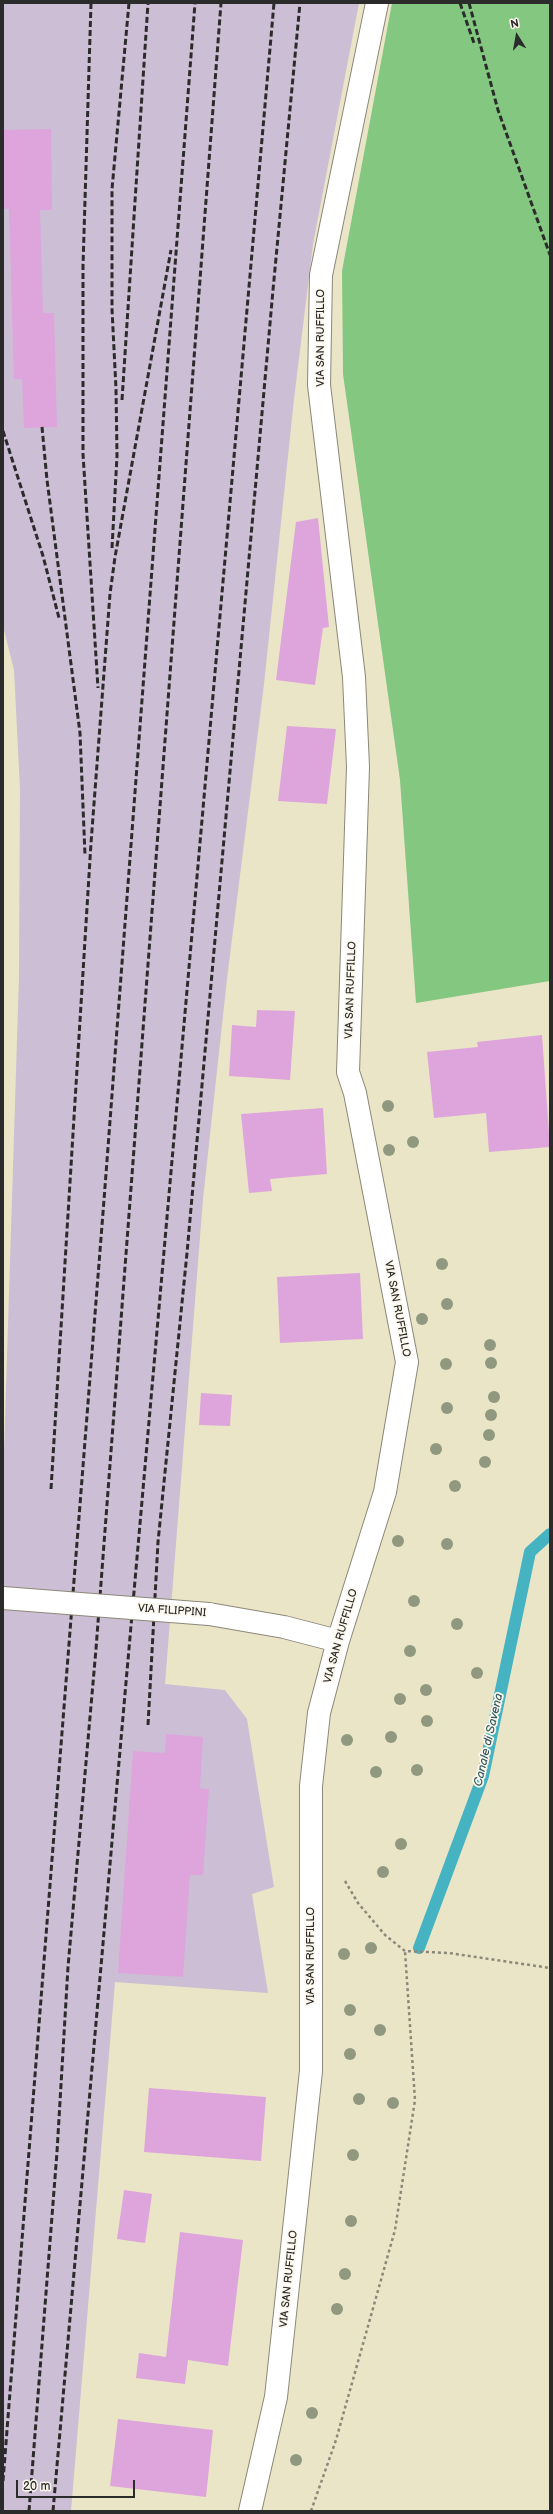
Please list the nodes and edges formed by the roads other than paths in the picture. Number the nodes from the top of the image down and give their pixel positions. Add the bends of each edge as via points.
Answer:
1 (377, 3) edge
2 (3, 1598) edge
3 (338, 1641) junction
4 (250, 2511) edge

1 - 3 street, VIA SAN RUFFILLO via 321,275 319,385 354,677 358,767 348,1072 355,1093 407,1362 385,1492
2 - 3 street, VIA FILIPPINI, bridge via 210,1614 284,1627
3 - 4 street, VIA SAN RUFFILLO via 318,1713 312,1786 311,2070 276,2397

